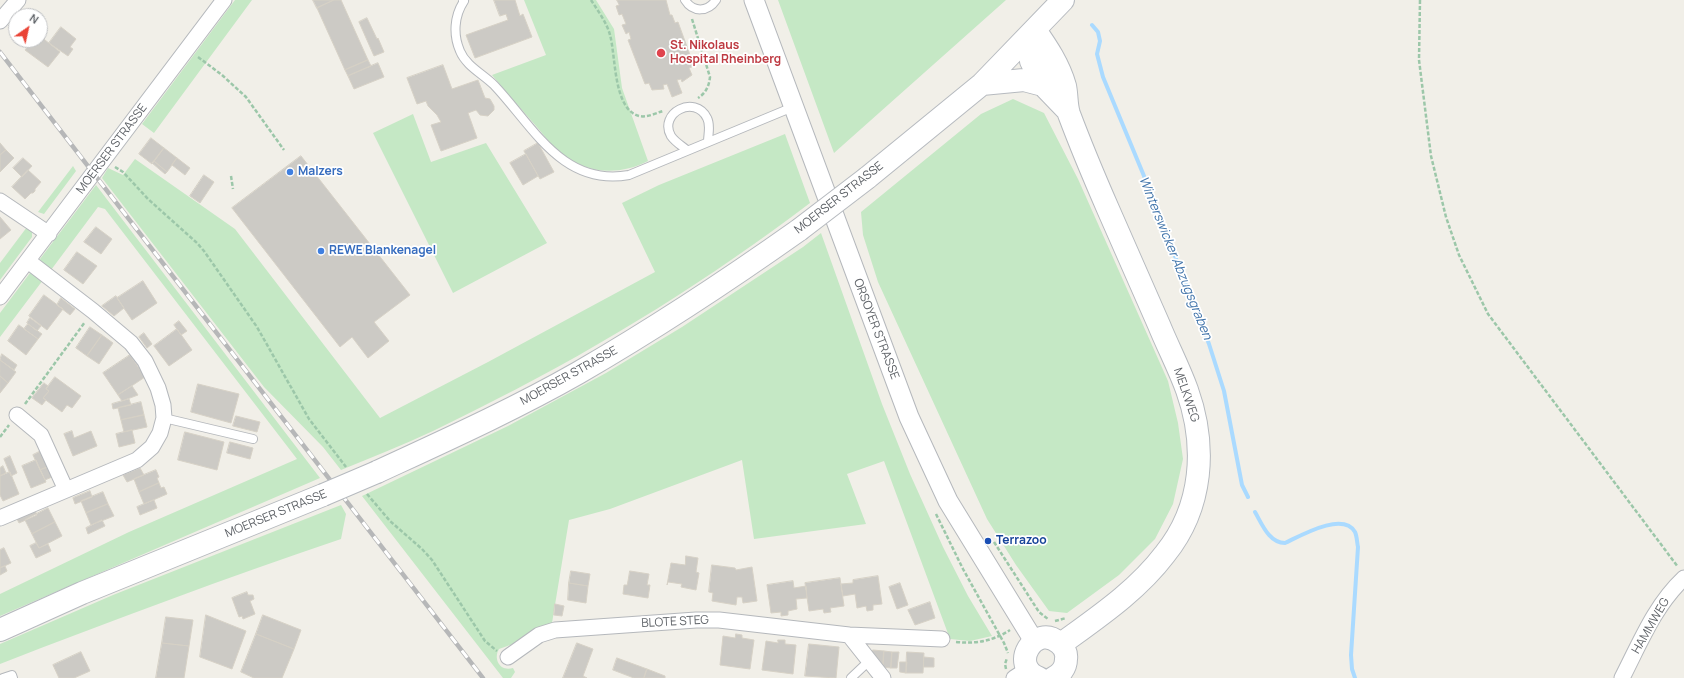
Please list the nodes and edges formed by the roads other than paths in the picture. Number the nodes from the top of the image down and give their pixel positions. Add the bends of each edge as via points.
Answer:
1 (18, 0) edge
2 (224, 0) edge
3 (463, 0) edge
4 (685, 0) edge
5 (716, 0) edge
6 (754, 0) edge
7 (1063, 0) edge
8 (0, 21) edge
9 (1032, 34) junction
10 (982, 84) junction
11 (1043, 85) junction
12 (793, 107) junction
13 (1068, 111) junction
14 (708, 142) junction
15 (687, 150) junction
16 (0, 201) edge
17 (49, 234) junction
18 (28, 261) junction
19 (0, 298) edge
20 (17, 415) road end
21 (164, 418) junction
22 (253, 439) dead end
23 (66, 490) junction
24 (0, 517) edge
25 (1682, 573) edge
26 (0, 630) edge
27 (849, 635) junction
28 (942, 639) road end
29 (1034, 641) junction
30 (1061, 644) junction
31 (508, 657) road end
32 (869, 661) junction
33 (1036, 676) edge
34 (3, 678) edge
35 (13, 678) edge
36 (851, 678) edge
37 (883, 678) edge
38 (1622, 678) edge

1 - 8 street
2 - 17 street, MOERSER STRASSE
3 - 15 lane via 455,23 459,50 463,57 495,86 554,153 567,163 592,174 617,178 640,172
4 - 5 lane via 693,8 700,10 707,8
6 - 12 street, ORSOYER STRASSE
7 - 9 main road, MOERSER STRASSE
9 - 10 main road, MOERSER STRASSE
9 - 11 main road, MELKWEG via 1031,61
9 - 13 main road, MELKWEG via 1047,47 1056,63 1065,87
10 - 11 main road via 1024,80
10 - 26 main road, MOERSER STRASSE, bridge via 799,230 700,299 576,374 509,410 377,472 82,593
11 - 13 main road, MELKWEG
12 - 14 lane
12 - 29 street, ORSOYER STRASSE via 909,417 948,501
13 - 30 main road, MELKWEG via 1187,391 1197,429 1199,469 1194,498 1186,520 1165,554 1111,607
14 - 15 lane
14 - 15 lane via 709,123 703,112 692,106 678,109 670,118 669,131 675,142
16 - 17 street
17 - 18 street, MOERSER STRASSE
18 - 19 street, MOERSER STRASSE
18 - 21 street via 131,343 145,361 158,388
20 - 23 street via 40,435
21 - 22 lane
21 - 23 street via 160,433 152,447 137,460
23 - 24 street
25 - 38 street, HAMMWEG via 1656,611
27 - 28 street, BLOTE STEG
27 - 31 street, BLOTE STEG via 719,620 696,620 554,630 529,641
27 - 32 street
29 - 30 main road via 1048,638
29 - 33 main road via 1026,651 1025,657
30 - 33 main road via 1066,661 1061,672
32 - 36 lane
32 - 37 street
34 - 35 lane via 12,675

